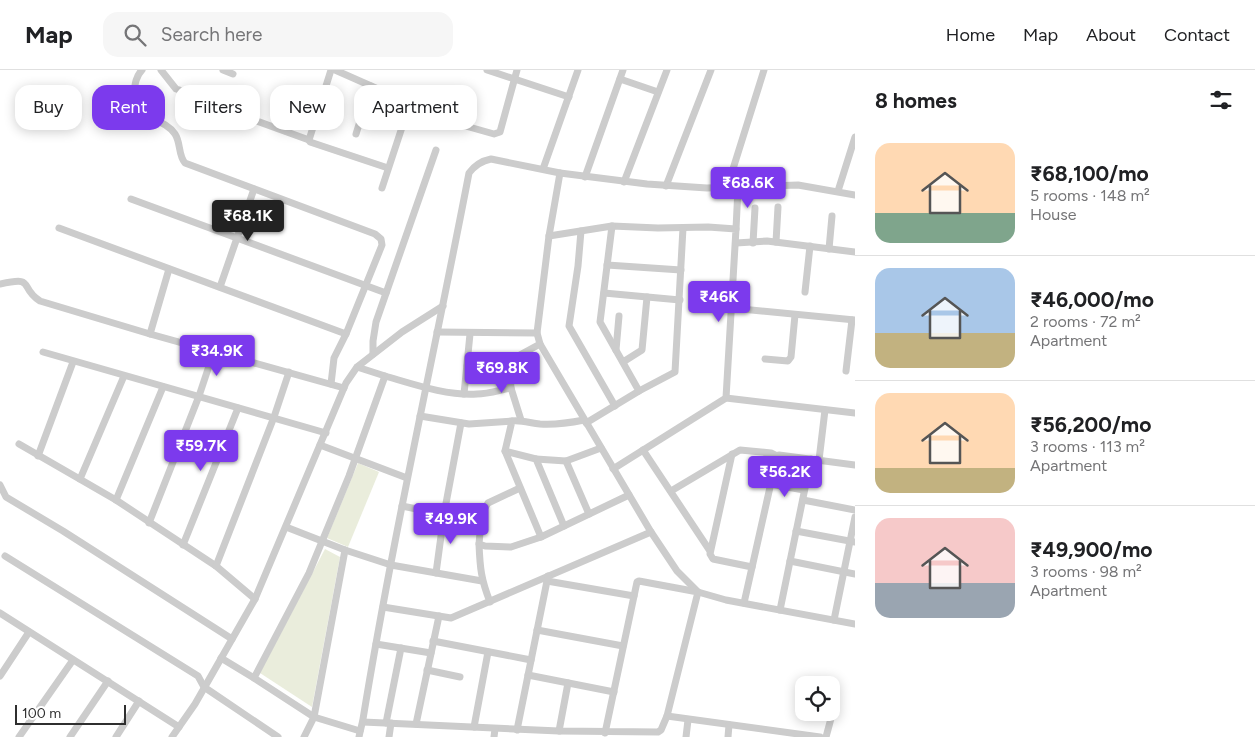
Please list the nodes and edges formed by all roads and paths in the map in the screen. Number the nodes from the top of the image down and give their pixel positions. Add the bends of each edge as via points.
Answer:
1 (142, 70) edge
2 (161, 70) edge
3 (223, 70) edge
4 (336, 70) edge
5 (487, 70) edge
6 (517, 70) edge
7 (578, 70) edge
8 (623, 70) edge
9 (667, 70) edge
10 (711, 70) edge
11 (764, 70) edge
12 (233, 74) dead end
13 (514, 79) junction
14 (620, 79) junction
15 (369, 85) edge
16 (658, 92) junction
17 (569, 97) junction
18 (477, 128) edge
19 (357, 130) edge
20 (401, 130) edge
21 (356, 134) dead end
22 (855, 136) edge
23 (309, 140) junction
24 (436, 150) dead end
25 (388, 168) junction
26 (543, 169) junction
27 (560, 173) junction
28 (585, 177) junction
29 (624, 182) junction
30 (666, 186) junction
31 (382, 188) dead end
32 (728, 188) junction
33 (738, 188) junction
34 (254, 189) junction
35 (838, 192) junction
36 (855, 195) edge
37 (131, 199) dead end
38 (778, 207) dead end
39 (755, 208) dead end
40 (832, 216) dead end
41 (612, 226) junction
42 (59, 228) dead end
43 (683, 228) junction
44 (736, 229) junction
45 (580, 231) junction
46 (549, 236) junction
47 (237, 238) junction
48 (776, 242) junction
49 (736, 243) junction
50 (753, 243) junction
51 (810, 246) junction
52 (829, 249) junction
53 (855, 252) edge
54 (607, 265) junction
55 (169, 269) junction
56 (681, 270) junction
57 (0, 284) edge
58 (366, 285) junction
59 (220, 287) junction
60 (805, 292) dead end
61 (386, 293) junction
62 (604, 293) junction
63 (647, 297) junction
64 (680, 300) junction
65 (443, 306) junction
66 (731, 308) junction
67 (795, 315) junction
68 (619, 316) dead end
69 (854, 320) edge
70 (437, 332) junction
71 (537, 333) junction
72 (150, 334) junction
73 (346, 334) junction
74 (470, 334) junction
75 (540, 344) junction
76 (214, 350) junction
77 (616, 350) junction
78 (43, 352) dead end
79 (374, 354) junction
80 (765, 359) dead end
81 (73, 362) junction
82 (509, 362) junction
83 (622, 362) junction
84 (357, 366) junction
85 (468, 366) junction
86 (289, 372) junction
87 (846, 372) dead end
88 (124, 376) junction
89 (385, 376) junction
90 (330, 384) junction
91 (163, 387) junction
92 (344, 388) junction
93 (426, 388) junction
94 (511, 388) junction
95 (639, 391) junction
96 (464, 394) junction
97 (199, 396) junction
98 (726, 398) junction
99 (615, 406) junction
100 (238, 408) junction
101 (825, 410) junction
102 (855, 413) edge
103 (420, 416) junction
104 (274, 417) junction
105 (521, 420) junction
106 (512, 421) junction
107 (585, 422) junction
108 (461, 423) junction
109 (326, 433) junction
110 (19, 444) dead end
111 (320, 445) junction
112 (601, 448) junction
113 (643, 450) junction
114 (505, 451) junction
115 (732, 454) junction
116 (38, 456) junction
117 (777, 456) junction
118 (356, 458) junction
119 (536, 459) junction
120 (811, 459) junction
121 (820, 460) junction
122 (566, 461) junction
123 (855, 465) edge
124 (614, 469) junction
125 (408, 478) junction
126 (80, 479) junction
127 (770, 484) junction
128 (0, 485) edge
129 (520, 488) junction
130 (804, 490) junction
131 (671, 491) junction
132 (629, 495) junction
133 (116, 500) junction
134 (802, 500) junction
135 (402, 506) junction
136 (855, 510) edge
137 (444, 514) junction
138 (588, 514) junction
139 (855, 517) edge
140 (481, 522) junction
141 (150, 523) junction
142 (564, 526) junction
143 (286, 527) junction
144 (796, 531) junction
145 (651, 532) junction
146 (540, 537) junction
147 (322, 541) junction
148 (853, 541) edge
149 (479, 544) junction
150 (183, 545) junction
151 (345, 550) junction
152 (710, 551) junction
153 (5, 556) dead end
154 (790, 561) junction
155 (391, 565) junction
156 (216, 566) junction
157 (752, 568) junction
158 (844, 572) junction
159 (436, 573) junction
160 (855, 574) edge
161 (548, 579) junction
162 (482, 581) junction
163 (698, 592) junction
164 (634, 596) junction
165 (255, 599) junction
166 (490, 602) junction
167 (744, 603) junction
168 (383, 607) junction
169 (780, 610) junction
170 (0, 613) edge
171 (439, 616) junction
172 (834, 620) junction
173 (855, 624) edge
174 (537, 630) junction
175 (29, 632) junction
176 (232, 639) junction
177 (433, 641) junction
178 (376, 644) junction
179 (623, 646) junction
180 (400, 648) junction
181 (488, 652) junction
182 (431, 653) junction
183 (221, 658) junction
184 (73, 660) junction
185 (531, 660) junction
186 (427, 670) junction
187 (528, 675) junction
188 (0, 676) edge
189 (460, 677) dead end
190 (254, 678) junction
191 (108, 682) junction
192 (568, 683) junction
193 (204, 688) junction
194 (614, 692) junction
195 (139, 701) junction
196 (667, 716) junction
197 (314, 717) junction
198 (688, 720) junction
199 (830, 721) edge
200 (363, 722) junction
201 (389, 723) junction
202 (416, 724) junction
203 (729, 725) junction
204 (179, 727) junction
205 (474, 728) junction
206 (495, 728) junction
207 (517, 730) junction
208 (559, 731) junction
209 (605, 733) junction
210 (359, 734) edge
211 (174, 736) edge
212 (19, 737) edge
213 (70, 737) edge
214 (116, 737) edge
215 (278, 737) edge
216 (304, 737) edge
217 (389, 737) edge
218 (494, 737) edge
219 (686, 737) edge
220 (728, 737) edge
221 (820, 737) edge
222 (826, 737) edge

1 - 34 street via 135,86 136,106 143,115 166,125 175,134 185,163
2 - 23 street via 172,86 181,91 218,101 243,116
3 - 12 street
4 - 15 street
4 - 23 street
5 - 13 street
6 - 13 street
7 - 17 street
8 - 14 street
9 - 16 street
10 - 30 street
11 - 32 street
13 - 17 street
13 - 18 street via 500,132
14 - 16 street
14 - 28 street
16 - 29 street
17 - 26 street
19 - 21 street
20 - 25 street
22 - 35 street
23 - 25 street via 312,144
24 - 61 street
25 - 31 street
26 - 27 street
26 - 65 street via 491,159 482,161 469,173
27 - 28 street
27 - 46 street
28 - 29 street
29 - 30 street
30 - 32 street
32 - 33 street
33 - 35 street via 798,185
33 - 44 street
34 - 47 street
34 - 58 street via 378,236 382,245
35 - 36 street
37 - 47 street
38 - 48 street
39 - 50 street
40 - 52 street
41 - 43 street
41 - 45 street
41 - 54 street
42 - 55 street
43 - 44 street
43 - 56 street
44 - 49 street
45 - 46 street
45 - 99 street via 568,326
46 - 71 street
47 - 58 street
47 - 59 street
48 - 50 street
48 - 51 street
49 - 50 street
49 - 66 street
51 - 52 street
51 - 60 street
52 - 53 street
54 - 56 street
54 - 62 street
55 - 59 street
55 - 72 street
56 - 64 street
57 - 72 street via 22,280 40,301
58 - 61 street
58 - 73 street
59 - 73 street
61 - 79 street via 374,330
62 - 63 street
62 - 77 street via 600,322
63 - 64 street
63 - 83 street via 642,350
64 - 95 street via 675,372
65 - 70 street
65 - 79 street
66 - 67 street
66 - 98 street
67 - 69 street
67 - 80 street via 791,357 788,361
68 - 77 street
69 - 87 street
70 - 74 street
70 - 93 street
71 - 74 street
71 - 75 street
72 - 76 street
73 - 90 street via 334,358
74 - 85 street
75 - 82 street
75 - 107 street
76 - 86 street
76 - 97 street
77 - 83 street
78 - 81 street
79 - 84 street
81 - 88 street
81 - 116 street
82 - 85 street
82 - 94 street
83 - 95 street
84 - 89 street
84 - 92 street
85 - 96 street
86 - 90 street
86 - 104 street
88 - 91 street
88 - 126 street
89 - 93 street
89 - 118 street
90 - 92 street
91 - 97 street
91 - 133 street
92 - 109 street
93 - 96 street
93 - 103 street
94 - 96 street
94 - 105 street
95 - 99 street
97 - 100 street
97 - 141 street
98 - 101 street
98 - 113 street
99 - 107 street
100 - 104 street
100 - 150 street
101 - 102 street
101 - 121 street
103 - 108 street
103 - 125 street
104 - 109 street
104 - 156 street
105 - 106 street
105 - 107 street via 539,424
106 - 108 street
106 - 114 street
107 - 112 street
108 - 137 street
109 - 111 street
110 - 116 street
111 - 118 street
111 - 143 street
112 - 122 street
112 - 124 street
113 - 124 street
113 - 131 street
114 - 119 street
114 - 129 street
115 - 117 street via 743,449
115 - 131 street
115 - 152 street
116 - 126 street
117 - 120 street
117 - 127 street
118 - 125 street
118 - 147 street
119 - 122 street
119 - 142 street
120 - 121 street
120 - 130 street
121 - 123 street
122 - 138 street
124 - 132 street
125 - 135 street
126 - 133 street
127 - 130 street
127 - 157 street
128 - 176 street via 6,497
129 - 140 street via 488,503
129 - 146 street
130 - 134 street
131 - 152 street
132 - 138 street
132 - 145 street
133 - 141 street
134 - 136 street
134 - 144 street
135 - 137 street
135 - 155 street
137 - 140 street
137 - 159 street
138 - 142 street
139 - 148 street
140 - 149 street
141 - 150 street
142 - 146 street
143 - 147 street
143 - 165 street
144 - 148 street
144 - 154 street
145 - 161 street
145 - 163 street via 677,571
146 - 149 street via 504,548
147 - 151 street
147 - 190 street via 309,573
148 - 158 street
149 - 162 street
150 - 156 street
151 - 155 street
151 - 197 street
152 - 157 street via 713,559
153 - 193 street via 198,676
154 - 158 street
154 - 169 street
155 - 159 street
155 - 168 street
156 - 165 street
157 - 167 street
158 - 160 street
158 - 172 street
159 - 162 street
161 - 164 street
161 - 166 street
161 - 174 street
162 - 166 street
163 - 164 street via 639,581
163 - 167 street
163 - 196 street
164 - 179 street
165 - 176 street
166 - 171 street via 451,618
167 - 169 street
168 - 171 street
168 - 178 street
169 - 172 street
170 - 175 street
171 - 177 street
172 - 173 street
174 - 179 street
174 - 185 street
175 - 184 street
175 - 188 street
176 - 183 street
177 - 181 street
177 - 182 street
178 - 180 street
178 - 200 street
179 - 194 street
180 - 182 street
180 - 201 street
181 - 185 street
181 - 205 street
182 - 186 street
183 - 190 street
183 - 193 street
184 - 191 street
184 - 212 street
185 - 187 street
186 - 189 street
186 - 202 street
187 - 192 street
187 - 207 street
190 - 197 street
191 - 195 street
191 - 213 street
192 - 194 street
192 - 208 street
193 - 204 street
193 - 215 street
194 - 209 street
195 - 204 street
195 - 214 street
196 - 198 street
196 - 209 street via 662,730 658,732
197 - 210 street
197 - 216 street
198 - 203 street
198 - 219 street
199 - 222 street
200 - 201 street
200 - 210 street
201 - 202 street
201 - 217 street
202 - 205 street
203 - 220 street
203 - 221 street
204 - 211 street
205 - 206 street
206 - 207 street
206 - 218 street
207 - 208 street
208 - 209 street

